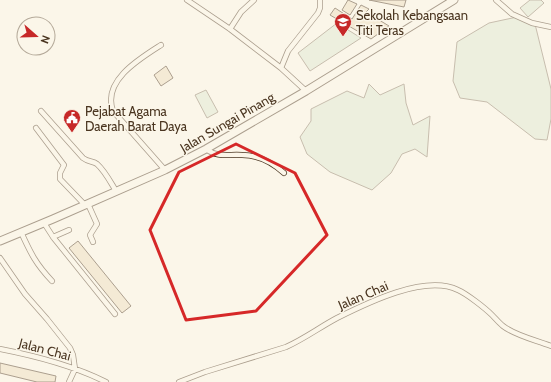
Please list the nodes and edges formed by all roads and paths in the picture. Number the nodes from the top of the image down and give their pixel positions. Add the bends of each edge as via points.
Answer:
1 (187, 0) edge
2 (254, 0) edge
3 (320, 0) edge
4 (454, 0) edge
5 (496, 0) edge
6 (551, 27) edge
7 (230, 29) junction
8 (161, 45) dead end
9 (281, 68) junction
10 (306, 91) junction
11 (41, 111) dead end
12 (36, 128) dead end
13 (206, 149) junction
14 (165, 170) junction
15 (284, 173) dead end
16 (116, 191) junction
17 (86, 205) junction
18 (44, 223) junction
19 (68, 230) dead end
20 (21, 232) junction
21 (53, 238) junction
22 (0, 241) edge
23 (93, 242) dead end
24 (0, 258) edge
25 (52, 281) dead end
26 (115, 314) dead end
27 (551, 346) edge
28 (0, 349) edge
29 (75, 369) junction
30 (70, 382) edge
31 (106, 382) edge
32 (179, 382) edge

1 - 7 street
2 - 7 street via 241,12
3 - 9 street via 318,13 288,51
4 - 10 main road, Jalan Sungai Pinang
5 - 6 street via 512,14 532,23
7 - 9 street
8 - 14 street via 125,72 115,84 110,97 114,111
9 - 10 street
10 - 13 main road, Jalan Sungai Pinang
11 - 16 street via 83,158 99,166
12 - 17 street via 64,165 60,179
13 - 14 main road, Jalan Sungai Pinang
13 - 15 street via 214,154 263,159
14 - 16 main road, Jalan Sungai Pinang
16 - 17 main road, Jalan Sungai Pinang
17 - 18 main road, Jalan Sungai Pinang
17 - 23 street via 98,224 90,235
18 - 20 main road, Jalan Sungai Pinang
18 - 21 street
19 - 21 street
20 - 22 main road, Jalan Sungai Pinang
20 - 25 street via 39,267
21 - 26 street
24 - 29 street via 25,294 70,348
27 - 32 street, Jalan Chai via 506,328 457,290 448,286 431,285 372,301 286,347
28 - 29 street, Jalan Chai
29 - 30 street
29 - 31 street, Jalan Chai

